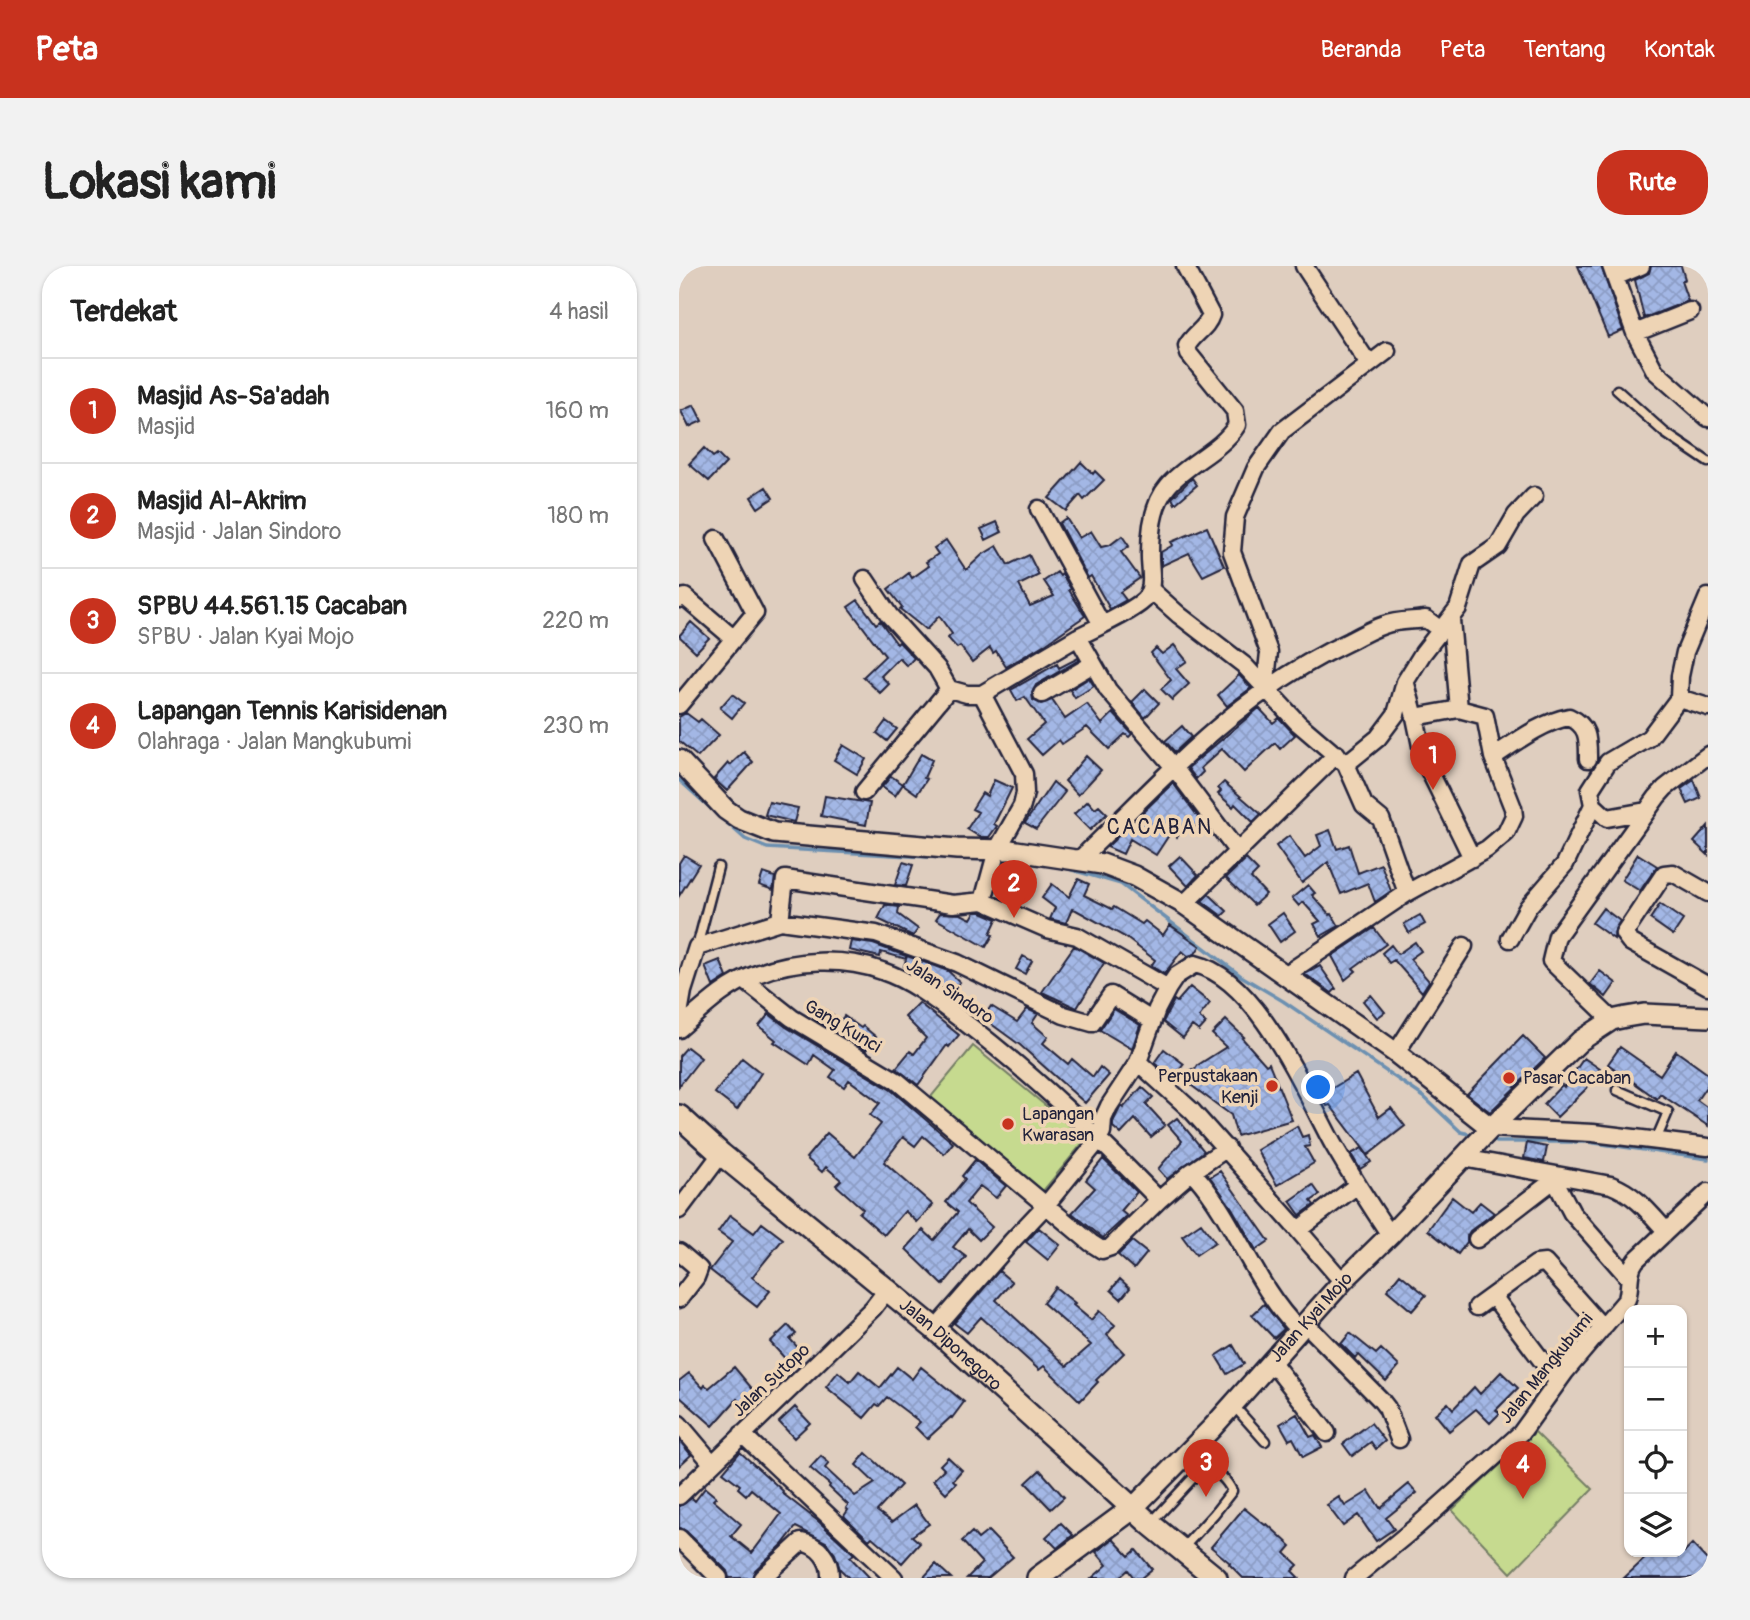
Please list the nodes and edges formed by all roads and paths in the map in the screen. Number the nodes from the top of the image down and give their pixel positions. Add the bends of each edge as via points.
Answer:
1 (1185, 266) edge
2 (1304, 266) edge
3 (1641, 266) edge
4 (1613, 272) edge
5 (1689, 312) dead end
6 (1635, 333) junction
7 (1387, 351) dead end
8 (1368, 363) junction
9 (1617, 390) dead end
10 (1708, 418) edge
11 (1708, 462) edge
12 (1534, 496) dead end
13 (1039, 509) dead end
14 (716, 538) dead end
15 (865, 579) dead end
16 (1150, 589) junction
17 (1708, 597) edge
18 (679, 599) edge
19 (1102, 625) junction
20 (1447, 625) junction
21 (729, 636) junction
22 (1078, 637) junction
23 (1093, 664) junction
24 (1405, 682) junction
25 (949, 689) junction
26 (679, 690) edge
27 (1265, 690) junction
28 (982, 694) junction
29 (1042, 694) dead end
30 (1679, 698) junction
31 (679, 705) edge
32 (1708, 707) edge
33 (1459, 709) junction
34 (1415, 717) junction
35 (1708, 755) edge
36 (1493, 757) junction
37 (1341, 759) junction
38 (1588, 759) dead end
39 (679, 760) edge
40 (1173, 766) junction
41 (864, 792) dead end
42 (1593, 805) junction
43 (1646, 811) junction
44 (1237, 851) junction
45 (995, 856) junction
46 (1472, 858) junction
47 (1080, 859) junction
48 (718, 867) dead end
49 (1708, 893) edge
50 (1407, 894) junction
51 (983, 901) junction
52 (1184, 904) junction
53 (779, 921) junction
54 (1510, 939) dead end
55 (1464, 946) dead end
56 (697, 947) junction
57 (1285, 975) junction
58 (744, 980) junction
59 (1708, 986) edge
60 (1168, 988) junction
61 (679, 1014) edge
62 (1608, 1016) dead end
63 (1708, 1017) edge
64 (1153, 1021) junction
65 (679, 1029) edge
66 (1396, 1053) junction
67 (1137, 1062) junction
68 (1617, 1090) dead end
69 (679, 1116) edge
70 (1489, 1130) junction
71 (1099, 1138) junction
72 (1656, 1140) junction
73 (1708, 1147) edge
74 (1227, 1148) junction
75 (721, 1154) junction
76 (1467, 1154) junction
77 (1190, 1173) junction
78 (1553, 1177) junction
79 (1356, 1186) junction
80 (1708, 1192) edge
81 (1159, 1200) junction
82 (1046, 1205) junction
83 (679, 1210) edge
84 (1298, 1230) junction
85 (1666, 1231) junction
86 (1390, 1235) junction
87 (1477, 1239) dead end
88 (679, 1252) edge
89 (1336, 1273) dead end
90 (1629, 1278) junction
91 (887, 1290) junction
92 (1493, 1296) junction
93 (679, 1299) edge
94 (1477, 1307) dead end
95 (1301, 1326) junction
96 (1603, 1328) junction
97 (935, 1329) junction
98 (1272, 1361) junction
99 (1558, 1382) junction
100 (1232, 1404) junction
101 (679, 1424) edge
102 (1327, 1433) dead end
103 (743, 1434) junction
104 (1399, 1439) dead end
105 (1265, 1441) dead end
106 (712, 1463) junction
107 (679, 1496) edge
108 (1133, 1508) junction
109 (1150, 1524) junction
110 (682, 1547) edge
111 (1189, 1558) junction
112 (719, 1578) edge
113 (762, 1578) edge
114 (829, 1578) edge
115 (894, 1578) edge
116 (1038, 1578) edge
117 (1216, 1578) edge
118 (1354, 1578) edge

1 - 16 street via 1211,315 1190,339 1189,354 1235,411 1237,425 1167,486 1157,503 1150,544
2 - 8 street
3 - 4 street
4 - 6 street
5 - 6 street
6 - 10 street via 1655,371
7 - 8 street
8 - 27 street via 1282,431 1256,468 1235,517 1232,552 1269,652
9 - 11 lane via 1665,433
12 - 20 street via 1516,514 1498,546 1472,564 1458,608
13 - 19 street
14 - 21 street via 755,613
15 - 25 street
16 - 19 street via 1138,604
16 - 27 street via 1244,665
17 - 30 street via 1685,652
18 - 21 street via 688,599
19 - 22 street
20 - 24 street
20 - 27 street via 1426,619 1386,624 1321,654
20 - 33 street
21 - 26 street
21 - 31 street
22 - 23 street
22 - 28 street
23 - 29 street
23 - 40 street via 1118,703
24 - 34 street
24 - 37 street via 1396,714 1378,738
25 - 28 street
25 - 41 street
27 - 37 street
27 - 40 street
28 - 45 street via 1024,774 1022,807
30 - 32 street
30 - 42 street via 1649,738 1616,756 1601,771 1590,790
33 - 34 street
33 - 36 street via 1485,716
34 - 46 street via 1424,761
35 - 43 street via 1665,788
36 - 38 street via 1569,717 1588,735
36 - 46 street via 1514,817 1501,840
37 - 44 street
37 - 50 street via 1364,804 1381,819
39 - 45 street via 739,820 774,833
40 - 44 street
40 - 47 street
42 - 43 street via 1607,818
42 - 54 street via 1565,864 1528,907
43 - 62 street via 1557,936 1553,950 1551,961 1558,970
44 - 52 street
45 - 47 street
45 - 51 street
46 - 50 street
47 - 52 street via 1134,876
48 - 56 lane
49 - 59 street via 1673,873 1664,874 1624,934 1630,942
50 - 57 street
51 - 53 street via 953,904 785,879
51 - 60 street via 1047,929 1079,937
52 - 57 street
53 - 56 street
53 - 64 street via 876,934 957,963 1064,1015 1092,1023 1111,995
55 - 66 street
56 - 61 street
57 - 66 street
58 - 65 street, Jalan Sindoro via 720,993
58 - 71 street, Jalan Sindoro via 779,968 815,963 856,963 883,971 924,993 975,1030
58 - 82 street, Gang Kunci via 792,1018 897,1081
60 - 64 street
60 - 79 street via 1176,976 1195,964 1218,973 1238,991 1266,1023
63 - 70 street, Jalan Kyai Mojo via 1644,1014 1612,1020 1580,1041
64 - 67 street
66 - 70 street
67 - 71 street via 1103,1119
67 - 74 street
68 - 72 lane via 1668,1112
69 - 75 main road, Jalan Diponegoro
70 - 72 street
70 - 76 street, Jalan Kyai Mojo
71 - 81 street, Jalan Sindoro
71 - 82 street
72 - 73 street
74 - 77 street
74 - 84 street
75 - 83 street
75 - 91 main road, Jalan Diponegoro
76 - 78 street
76 - 86 street, Jalan Kyai Mojo
77 - 81 street
77 - 95 street via 1248,1254 1265,1289
78 - 85 street via 1624,1190
78 - 87 street
78 - 90 street via 1572,1213
79 - 84 street
79 - 86 street
80 - 85 street, Jalan Mangkubumi
81 - 82 street, Gang Kunci via 1105,1250
82 - 97 street
84 - 89 street
85 - 90 street, Jalan Mangkubumi via 1636,1259
86 - 95 street, Jalan Kyai Mojo
88 - 93 street via 699,1269
90 - 96 street, Jalan Mangkubumi via 1627,1299
91 - 97 main road, Jalan Diponegoro
91 - 103 street, Jalan Sutopo
92 - 94 street
92 - 96 street via 1537,1264 1545,1264
92 - 99 street
95 - 98 street, Jalan Kyai Mojo
95 - 104 street via 1380,1399
96 - 99 street, Jalan Mangkubumi
97 - 108 main road, Jalan Diponegoro
98 - 100 street, Jalan Kyai Mojo
98 - 102 street
99 - 118 street, Jalan Mangkubumi via 1502,1451
100 - 105 lane
100 - 108 street, Jalan Kyai Mojo
101 - 106 street
103 - 106 street, Jalan Sutopo
103 - 115 street
106 - 107 street, Jalan Sutopo
108 - 109 main road, Jalan Diponegoro
108 - 116 main road
109 - 111 main road, Jalan Diponegoro
109 - 111 lane via 1207,1468 1217,1472 1232,1491
110 - 112 street
111 - 117 main road, Jalan Diponegoro
113 - 114 street via 801,1542 825,1558

